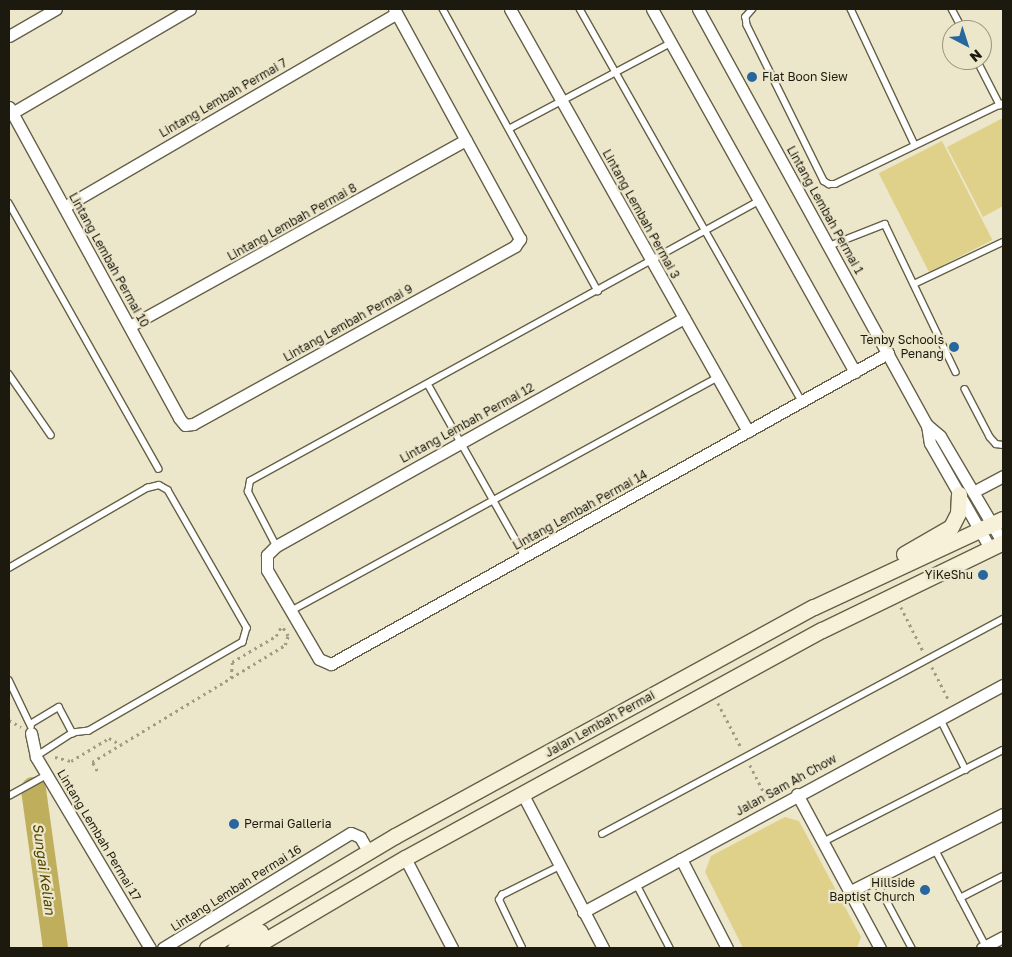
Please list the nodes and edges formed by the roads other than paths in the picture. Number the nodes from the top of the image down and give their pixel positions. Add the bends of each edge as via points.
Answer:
1 (56, 9) edge
2 (190, 9) edge
3 (443, 9) edge
4 (510, 9) edge
5 (580, 9) edge
6 (652, 9) edge
7 (698, 9) edge
8 (753, 9) edge
9 (851, 9) edge
10 (395, 11) edge
11 (9, 36) edge
12 (671, 43) junction
13 (982, 70) edge
14 (616, 73) junction
15 (562, 101) junction
16 (1001, 104) edge
17 (10, 110) edge
18 (509, 129) junction
19 (466, 140) junction
20 (915, 145) junction
21 (759, 201) junction
22 (9, 203) edge
23 (64, 207) junction
24 (707, 230) junction
25 (1003, 242) edge
26 (829, 246) junction
27 (652, 261) junction
28 (914, 284) junction
29 (598, 291) junction
30 (684, 318) junction
31 (130, 326) junction
32 (888, 353) junction
33 (855, 372) junction
34 (956, 372) dead end
35 (9, 374) edge
36 (717, 378) junction
37 (428, 384) junction
38 (965, 389) dead end
39 (802, 402) junction
40 (185, 425) joint
41 (748, 432) junction
42 (51, 435) dead end
43 (460, 442) junction
44 (1003, 445) edge
45 (159, 469) dead end
46 (1003, 476) edge
47 (966, 493) junction
48 (493, 500) junction
49 (992, 525) edge
50 (999, 544) edge
51 (276, 546) junction
52 (525, 556) junction
53 (9, 568) edge
54 (854, 586) junction
55 (292, 614) junction
56 (1003, 619) edge
57 (9, 680) edge
58 (1003, 685) edge
59 (940, 718) junction
60 (31, 728) junction
61 (73, 733) junction
62 (1003, 750) edge
63 (39, 755) junction
64 (966, 770) junction
65 (47, 775) junction
66 (522, 794) junction
67 (796, 794) junction
68 (9, 796) edge
69 (1003, 814) edge
70 (602, 834) dead end
71 (823, 842) junction
72 (935, 849) junction
73 (368, 851) junction
74 (405, 858) junction
75 (681, 859) junction
76 (560, 866) junction
77 (1003, 876) edge
78 (875, 879) junction
79 (636, 883) junction
80 (851, 891) junction
81 (960, 898) junction
82 (314, 909) junction
83 (583, 912) junction
84 (1003, 937) edge
85 (984, 947) edge
86 (150, 948) edge
87 (163, 948) edge
88 (207, 948) edge
89 (235, 948) edge
90 (252, 948) edge
91 (452, 948) edge
92 (522, 948) edge
93 (602, 948) edge
94 (670, 948) edge
95 (727, 948) edge
96 (880, 948) edge
97 (912, 948) edge

1 - 11 street
2 - 17 street
3 - 18 lane
4 - 15 street, Lintang Lembah Permai 3
5 - 14 lane
6 - 12 street
7 - 26 street, Lintang Lembah Permai 1
8 - 20 lane via 746,17 747,26 824,181 835,184
9 - 20 lane
10 - 19 street
10 - 23 street, Lintang Lembah Permai 7
12 - 14 lane
12 - 21 street
13 - 16 lane
14 - 15 lane
14 - 24 lane
15 - 18 lane
15 - 27 street, Lintang Lembah Permai 3
16 - 20 lane
17 - 23 street, Lintang Lembah Permai 10
18 - 29 lane
19 - 31 street, Lintang Lembah Permai 8
19 - 40 street, Lintang Lembah Permai 9 via 520,239 515,246
21 - 24 lane
21 - 33 street
22 - 45 lane
23 - 31 street, Lintang Lembah Permai 10
24 - 27 lane
24 - 39 lane
25 - 28 lane
26 - 28 lane via 885,224
26 - 32 street, Lintang Lembah Permai 1
27 - 29 lane
27 - 30 street, Lintang Lembah Permai 3
28 - 34 lane
29 - 37 lane
30 - 36 street, Lintang Lembah Permai 3
30 - 43 street, Lintang Lembah Permai 12
31 - 40 street, Lintang Lembah Permai 10
32 - 33 street, Lintang Lembah Permai 14
32 - 47 street, Lintang Lembah Permai 1 via 927,425 930,443
33 - 39 street, Lintang Lembah Permai 14
35 - 42 lane
36 - 41 street, Lintang Lembah Permai 3
36 - 48 lane
37 - 43 lane
37 - 51 lane via 250,482 248,492
38 - 44 lane via 990,437 996,444
39 - 41 street, Lintang Lembah Permai 14
41 - 52 street, Lintang Lembah Permai 14
43 - 48 lane
43 - 51 street, Lintang Lembah Permai 12
46 - 47 street
47 - 49 street, Lintang Lembah Permai 1
47 - 54 main road via 951,527
48 - 52 lane
48 - 55 lane
49 - 50 street, Lintang Lembah Permai 1
49 - 54 main road, Jalan Lembah Permai
50 - 66 main road, Jalan Lembah Permai via 822,630
51 - 55 street, Lintang Lembah Permai 12 via 267,556 267,570
52 - 55 street, Lintang Lembah Permai 14 via 331,664 319,659
53 - 61 lane via 147,488 159,485 168,490 247,628 243,642 89,731
54 - 73 main road, Jalan Lembah Permai
56 - 70 lane
57 - 60 lane
58 - 59 street, Jalan Sam Ah Chow
59 - 64 lane
59 - 67 street, Jalan Sam Ah Chow
60 - 61 lane via 59,708
60 - 63 street, Lintang Lembah Permai 17
61 - 63 lane
62 - 64 lane
63 - 65 street, Lintang Lembah Permai 17
64 - 71 lane
65 - 68 lane
65 - 86 street, Lintang Lembah Permai 17
66 - 74 main road, Jalan Lembah Permai
66 - 76 street
67 - 71 street
67 - 75 street, Jalan Sam Ah Chow
69 - 72 street
71 - 80 street
72 - 78 street
72 - 81 lane
73 - 87 street, Lintang Lembah Permai 16 via 360,837 351,833
73 - 88 main road, Jalan Lembah Permai
74 - 82 main road, Jalan Lembah Permai
74 - 91 street
75 - 79 street, Jalan Sam Ah Chow
75 - 95 street
76 - 83 street
76 - 92 lane via 502,895 499,900
77 - 81 lane
78 - 80 street
78 - 97 lane
79 - 83 street, Jalan Sam Ah Chow
79 - 94 lane
80 - 96 street
81 - 85 lane
82 - 89 main road via 262,931
82 - 90 main road, Jalan Lembah Permai
83 - 93 street
84 - 85 street

